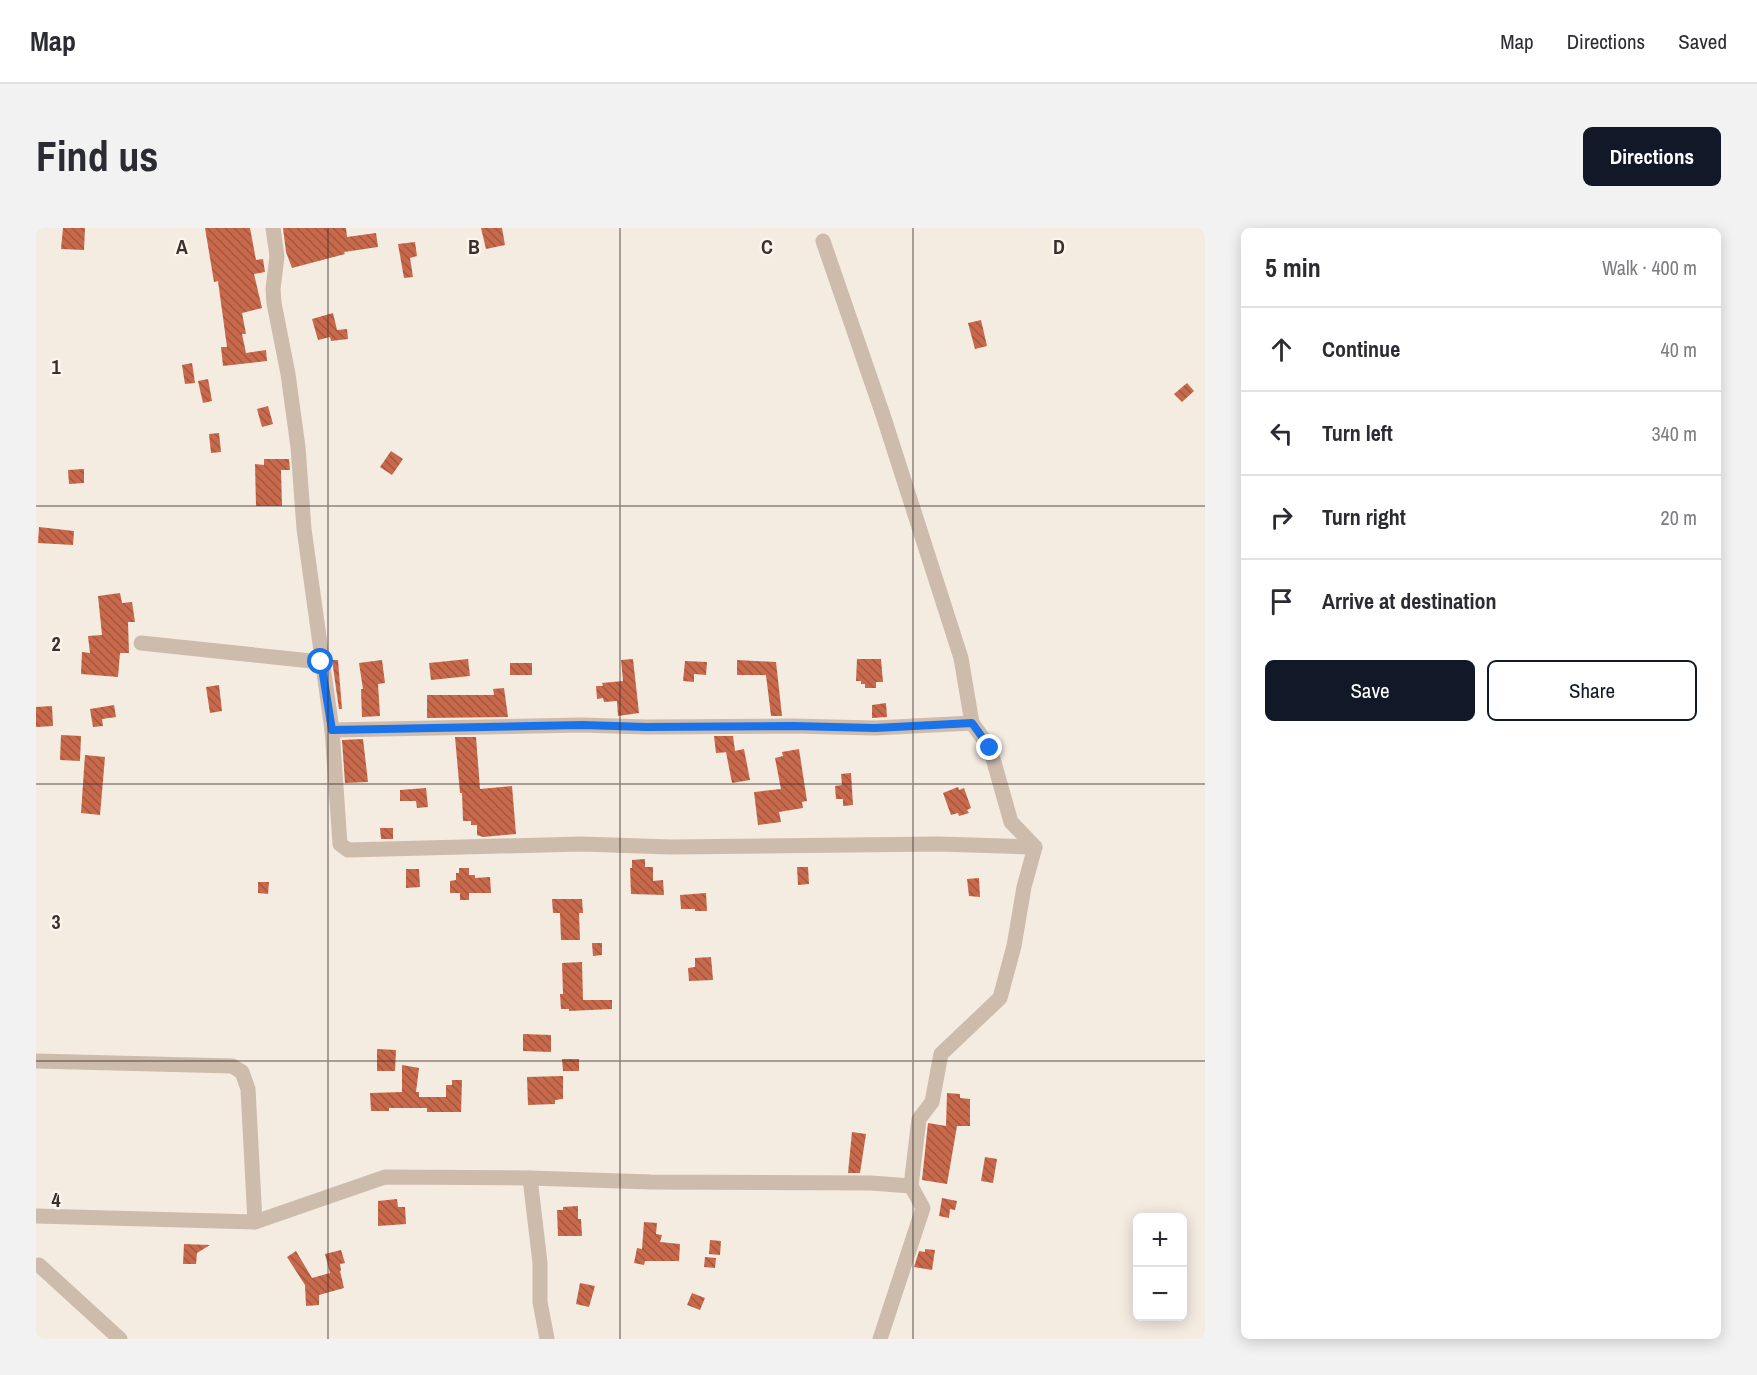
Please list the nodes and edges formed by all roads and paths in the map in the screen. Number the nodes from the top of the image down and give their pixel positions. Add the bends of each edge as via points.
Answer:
1 (273, 228) edge
2 (823, 241) dead end
3 (141, 643) dead end
4 (321, 662) junction
5 (972, 723) junction
6 (332, 730) junction
7 (1035, 847) junction
8 (36, 1061) edge
9 (530, 1178) junction
10 (911, 1186) junction
11 (36, 1216) edge
12 (255, 1222) junction
13 (39, 1265) dead end
14 (120, 1339) edge
15 (547, 1339) edge
16 (880, 1339) edge

1 - 4 street via 277,256 274,303 297,437
2 - 5 street via 961,658
3 - 4 street
4 - 6 street
5 - 6 street via 875,728 582,725
5 - 7 street via 990,748 1011,822
6 - 7 street via 338,834 340,844 348,850 581,844
7 - 10 street via 1000,998 941,1054 932,1102 919,1119
8 - 12 street via 232,1066 242,1072 248,1089
9 - 10 street
9 - 12 street via 385,1177
9 - 15 street via 540,1263 540,1302
10 - 16 street via 923,1208
11 - 12 street
13 - 14 street

